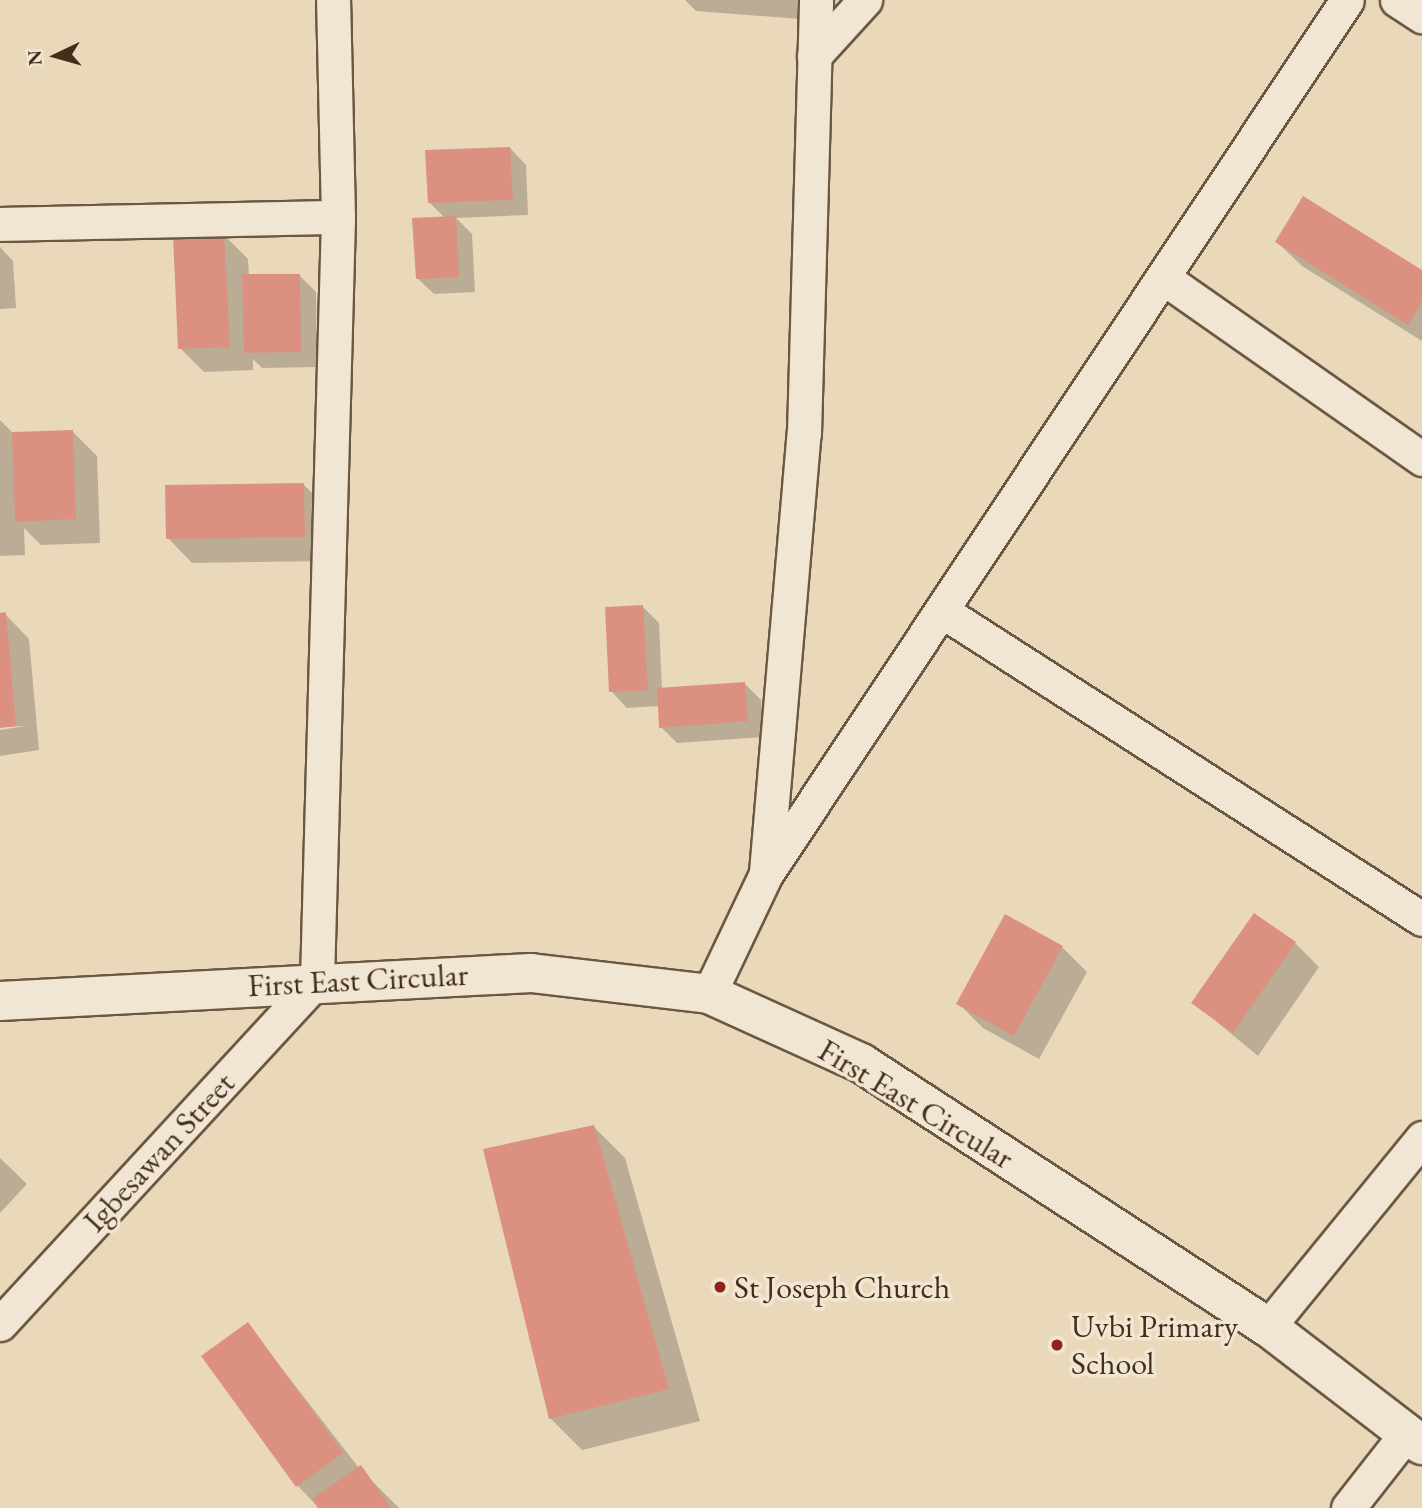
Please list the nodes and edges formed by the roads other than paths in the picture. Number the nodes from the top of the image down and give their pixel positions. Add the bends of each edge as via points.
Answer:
1 (333, 0) edge
2 (816, 0) edge
3 (864, 0) edge
4 (1348, 0) edge
5 (1397, 0) edge
6 (1422, 16) edge
7 (814, 56) junction
8 (338, 217) junction
9 (0, 223) edge
10 (1165, 279) junction
11 (1422, 459) edge
12 (942, 611) junction
13 (766, 874) junction
14 (1422, 919) edge
15 (317, 979) junction
16 (709, 994) junction
17 (0, 1001) edge
18 (1422, 1138) edge
19 (0, 1324) edge
20 (1268, 1327) junction
21 (1414, 1439) edge
22 (1348, 1508) edge

1 - 8 street
2 - 7 street
3 - 7 street
4 - 10 street
5 - 6 street
7 - 13 street via 804,433
8 - 9 street
8 - 15 street
10 - 11 street
10 - 12 street
12 - 13 street
12 - 14 street
13 - 16 street
15 - 16 street, First East Circular via 531,972
15 - 17 street, First East Circular
15 - 19 street, Igbesawan Street
16 - 20 street, First East Circular via 861,1063
18 - 20 street
20 - 21 street, First East Circular
21 - 22 street

